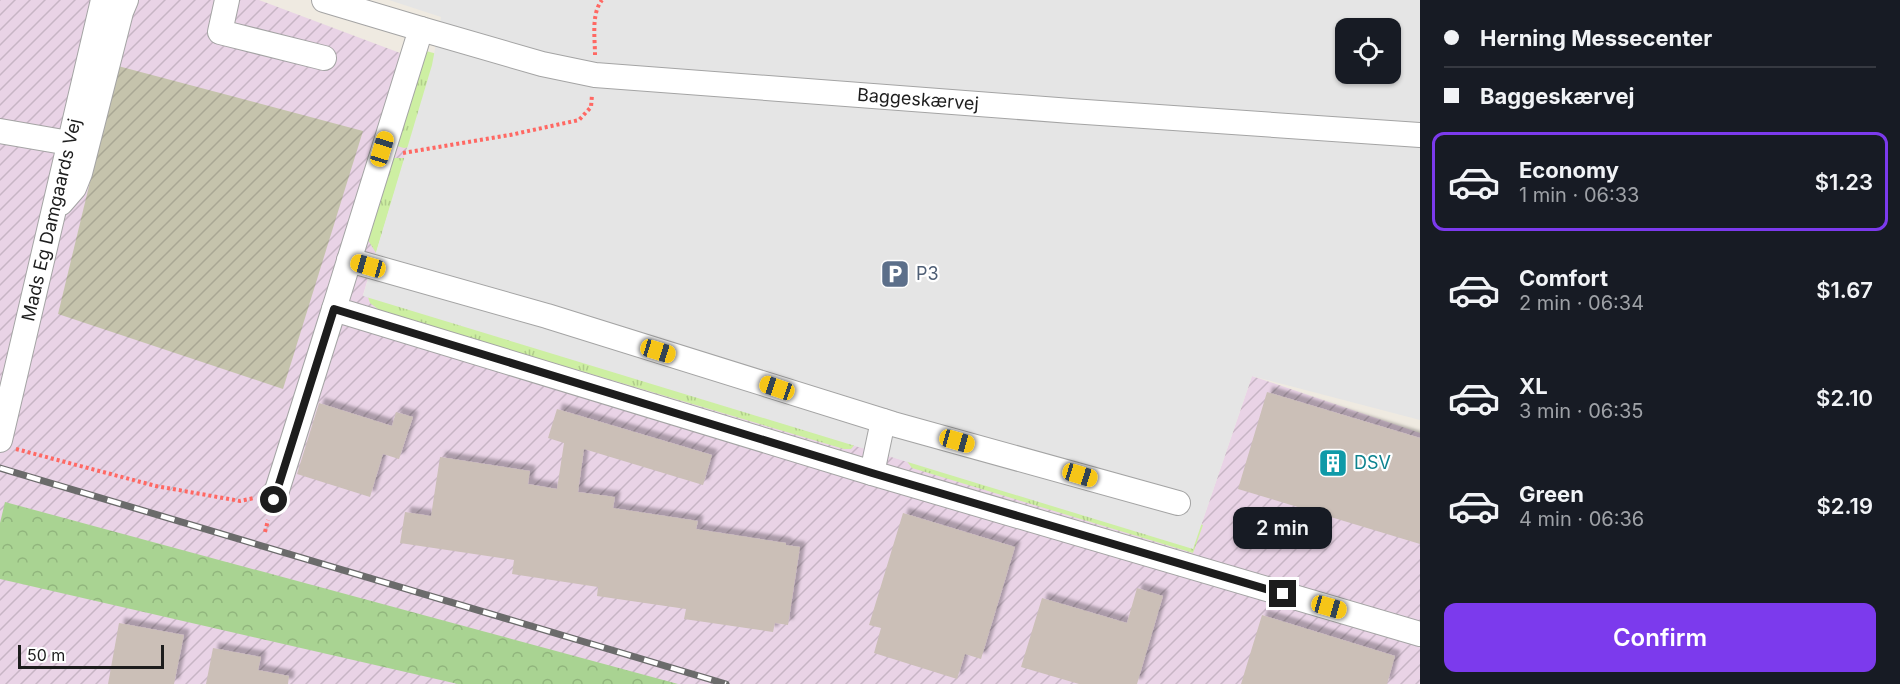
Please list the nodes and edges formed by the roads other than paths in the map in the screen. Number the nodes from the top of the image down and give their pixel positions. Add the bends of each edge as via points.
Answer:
1 (103, 0) edge
2 (126, 0) edge
3 (228, 0) edge
4 (324, 0) edge
5 (421, 29) junction
6 (324, 58) dead end
7 (0, 130) edge
8 (1420, 135) edge
9 (69, 143) junction
10 (53, 211) junction
11 (349, 260) junction
12 (334, 309) junction
13 (883, 421) junction
14 (5, 444) edge
15 (872, 473) junction
16 (267, 499) road end
17 (1178, 503) dead end
18 (1420, 634) edge

1 - 9 street, Mads Eg Damgaards Vej
2 - 10 street via 80,172 74,188
3 - 6 street via 220,32
4 - 5 street, Baggeskærvej
5 - 8 street, Baggeskærvej via 595,75
5 - 11 street
7 - 9 street
9 - 10 street, Mads Eg Damgaards Vej
10 - 14 street, Mads Eg Damgaards Vej
11 - 12 street
11 - 13 street via 527,310
12 - 15 street
12 - 16 street
13 - 15 street
13 - 17 street
15 - 18 street

